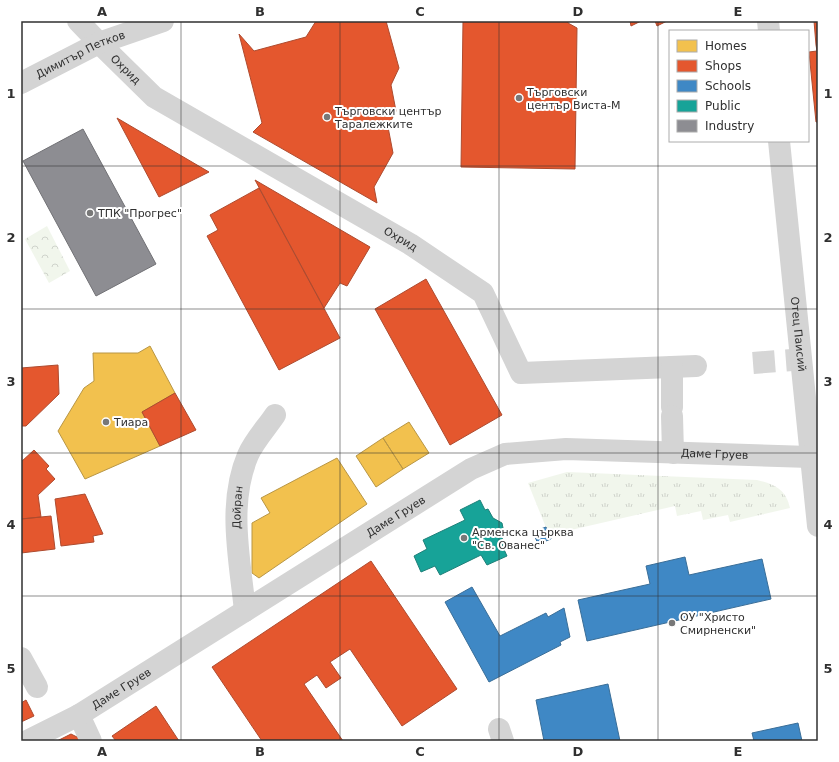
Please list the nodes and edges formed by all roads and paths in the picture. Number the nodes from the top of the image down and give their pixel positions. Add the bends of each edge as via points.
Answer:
1 (78, 21) edge
2 (163, 21) edge
3 (99, 44) junction
4 (21, 83) edge
5 (779, 142) edge
6 (696, 366) dead end
7 (672, 367) junction
8 (275, 414) dead end
9 (673, 452) junction
10 (810, 457) junction
11 (818, 526) edge
12 (245, 611) junction
13 (21, 658) edge
14 (37, 687) dead end
15 (79, 715) junction
16 (27, 741) edge
17 (91, 741) edge

1 - 3 street
2 - 3 street, Димитър Петков
3 - 4 street, Димитър Петков
3 - 7 street, Охрид via 154,97 410,244 483,294 521,373
5 - 10 street, Отец Паисий
6 - 7 street, Охрид
7 - 9 street
8 - 12 street, Дойран via 248,454 239,480 236,519
9 - 10 street, Даме Груев
9 - 12 street, Даме Груев via 566,449 505,454 471,469
10 - 11 street, Отец Паисий
12 - 15 street, Даме Груев
13 - 14 street
15 - 16 street, Даме Груев
15 - 17 street

